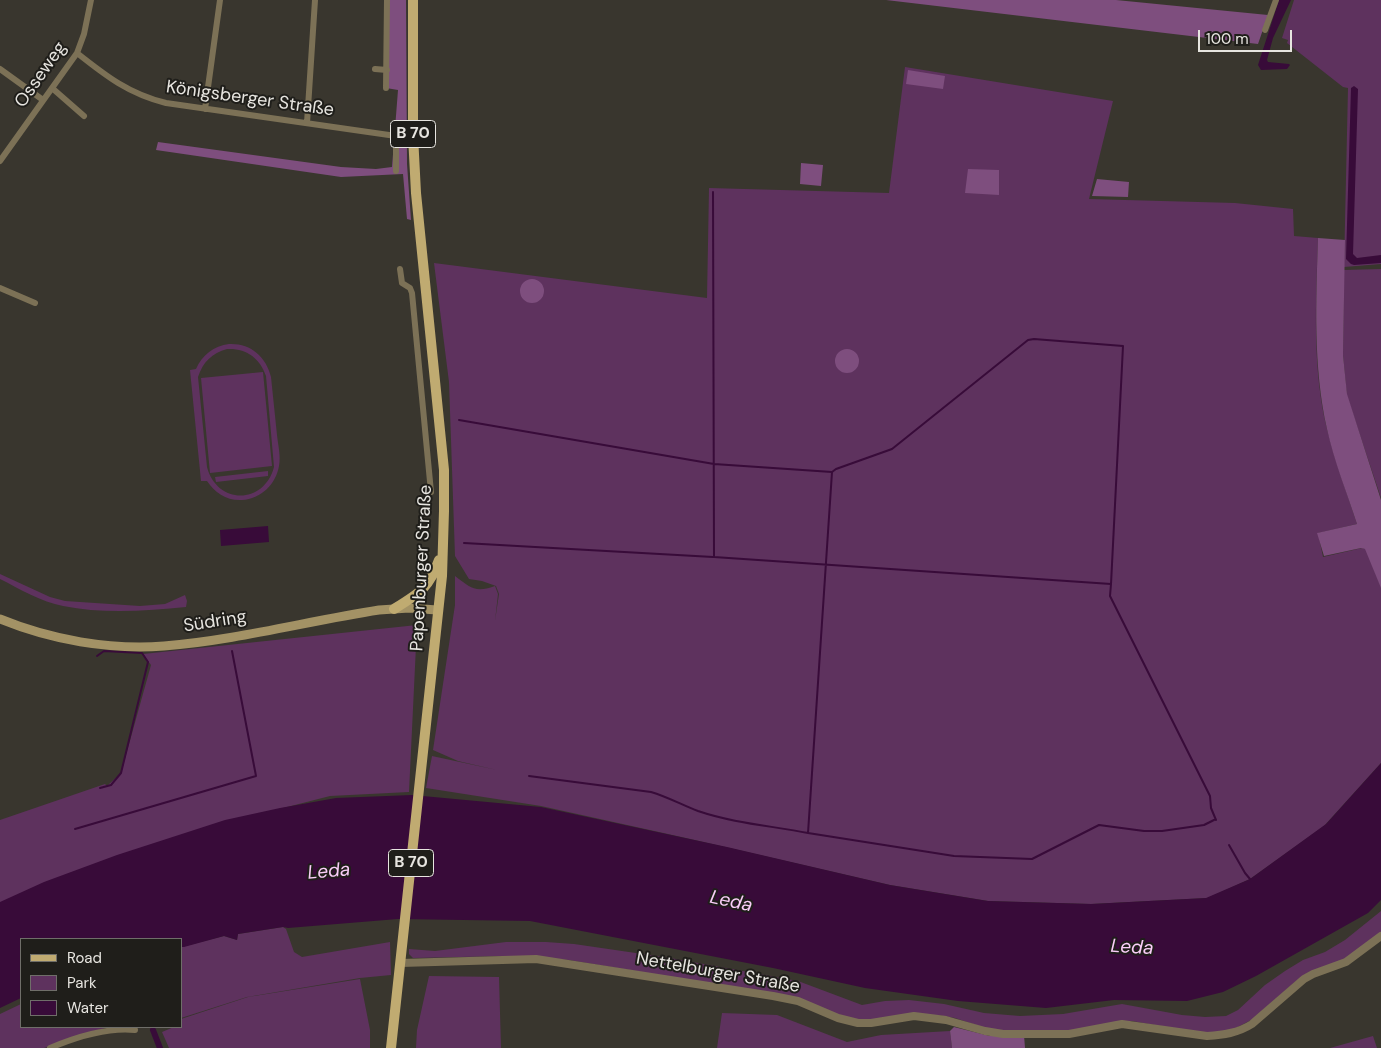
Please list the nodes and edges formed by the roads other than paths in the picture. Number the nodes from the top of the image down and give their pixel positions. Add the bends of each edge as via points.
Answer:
1 (91, 0) edge
2 (220, 0) edge
3 (315, 0) edge
4 (387, 0) edge
5 (414, 0) edge
6 (1276, 0) edge
7 (1265, 30) dead end
8 (77, 53) junction
9 (0, 69) edge
10 (375, 69) dead end
11 (387, 70) junction
12 (52, 88) junction
13 (386, 88) dead end
14 (43, 100) junction
15 (206, 109) junction
16 (84, 116) dead end
17 (307, 123) junction
18 (0, 161) edge
19 (396, 171) dead end
20 (400, 269) dead end
21 (0, 288) edge
22 (36, 303) dead end
23 (431, 492) dead end
24 (443, 549) junction
25 (394, 609) junction
26 (438, 610) junction
27 (0, 619) edge
28 (1381, 936) edge
29 (401, 963) junction
30 (135, 1030) dead end
31 (50, 1048) edge
32 (391, 1048) edge

1 - 8 street, Osseweg
2 - 15 street
3 - 17 street
4 - 11 street
5 - 24 main road, Papenburger Straße / B 70 via 413,136 444,470
6 - 7 street
8 - 12 street, Osseweg
8 - 15 street, Königsberger Straße via 108,77 146,98
9 - 14 street
10 - 11 street
11 - 13 street
12 - 14 street, Osseweg
12 - 16 street
14 - 18 street, Osseweg
15 - 17 street, Königsberger Straße
17 - 19 street, Königsberger Straße via 396,136
20 - 23 street via 402,283 412,293
21 - 22 street
24 - 25 main road via 432,579
24 - 26 main road, Papenburger Straße / B 70
25 - 26 main road, Südring
25 - 27 main road, Südring via 163,646 83,642
26 - 29 main road, Papenburger Straße / B 70
28 - 29 street, Nettelburger Straße via 1346,962 1304,979 1243,1030 1207,1036 1122,1024 1069,1034 1004,1034 914,1016 858,1023 798,1001 536,959
29 - 32 main road, Papenburger Straße / B 70
30 - 31 street via 120,1028

